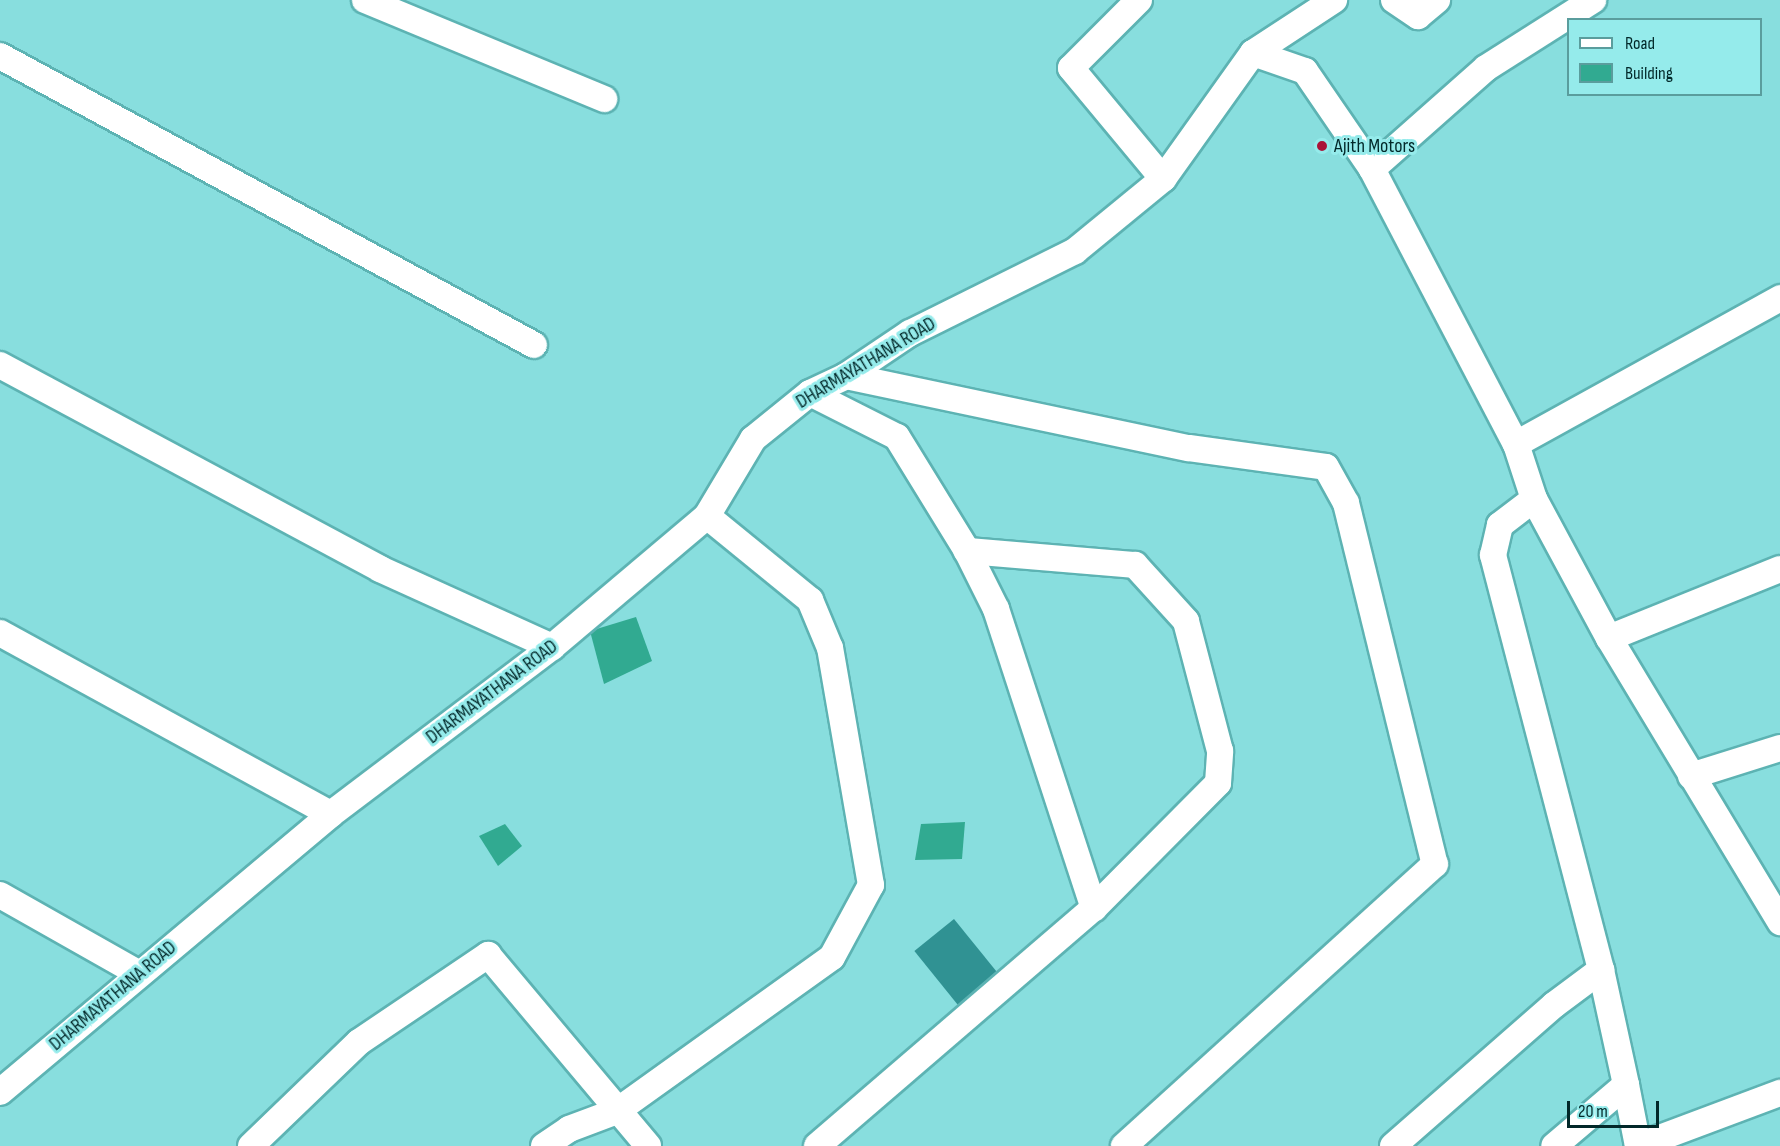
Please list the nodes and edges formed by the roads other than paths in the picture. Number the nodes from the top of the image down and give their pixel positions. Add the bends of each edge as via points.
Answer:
1 (365, 0) edge
2 (1139, 0) edge
3 (1334, 0) edge
4 (1394, 0) edge
5 (1437, 0) edge
6 (1593, 0) edge
7 (406, 10) edge
8 (1253, 53) junction
9 (0, 56) edge
10 (604, 99) dead end
11 (1372, 169) junction
12 (1163, 179) junction
13 (1780, 298) edge
14 (534, 345) dead end
15 (0, 365) edge
16 (846, 376) junction
17 (810, 393) junction
18 (1516, 444) junction
19 (1534, 499) junction
20 (707, 516) junction
21 (967, 551) junction
22 (1780, 569) edge
23 (0, 633) edge
24 (1609, 638) junction
25 (552, 647) junction
26 (1780, 748) edge
27 (1691, 776) junction
28 (331, 814) junction
29 (0, 895) edge
30 (1094, 908) junction
31 (1777, 912) edge
32 (1601, 970) junction
33 (138, 972) junction
34 (1626, 1085) junction
35 (0, 1092) edge
36 (1780, 1093) edge
37 (617, 1112) junction
38 (251, 1146) edge
39 (544, 1146) edge
40 (648, 1146) edge
41 (817, 1146) edge
42 (1124, 1146) edge
43 (1394, 1146) edge
44 (1554, 1146) edge
45 (1638, 1146) edge

1 - 7 street
2 - 12 street via 1071,68
3 - 8 street
4 - 5 street via 1418,16
6 - 11 street via 1486,68
7 - 10 street
8 - 11 street via 1305,71
8 - 12 street, DHARMAYATHANA ROAD
9 - 14 street
11 - 18 street
12 - 16 street, DHARMAYATHANA ROAD via 1075,251 910,333
13 - 18 street
15 - 25 street via 380,569
16 - 17 street, DHARMAYATHANA ROAD
16 - 42 street via 1189,448 1326,467 1346,503 1435,864
17 - 20 street, DHARMAYATHANA ROAD via 753,439
17 - 21 street via 897,436
18 - 19 street
19 - 24 street
19 - 32 street via 1500,525 1493,555
20 - 25 street, DHARMAYATHANA ROAD
20 - 37 street via 810,600 830,648 871,885 832,957
21 - 30 street via 996,609
21 - 30 street via 1135,565 1186,621 1220,752 1218,783
22 - 24 street
23 - 28 street
24 - 27 street
25 - 28 street, DHARMAYATHANA ROAD
26 - 27 street
27 - 31 street
28 - 33 street, DHARMAYATHANA ROAD
29 - 33 street
30 - 41 street
32 - 34 street
32 - 43 street via 1554,1005
33 - 35 street, DHARMAYATHANA ROAD
34 - 44 street
34 - 45 street
36 - 45 street
37 - 38 street via 488,955 359,1042
37 - 39 street via 568,1129
37 - 40 street

